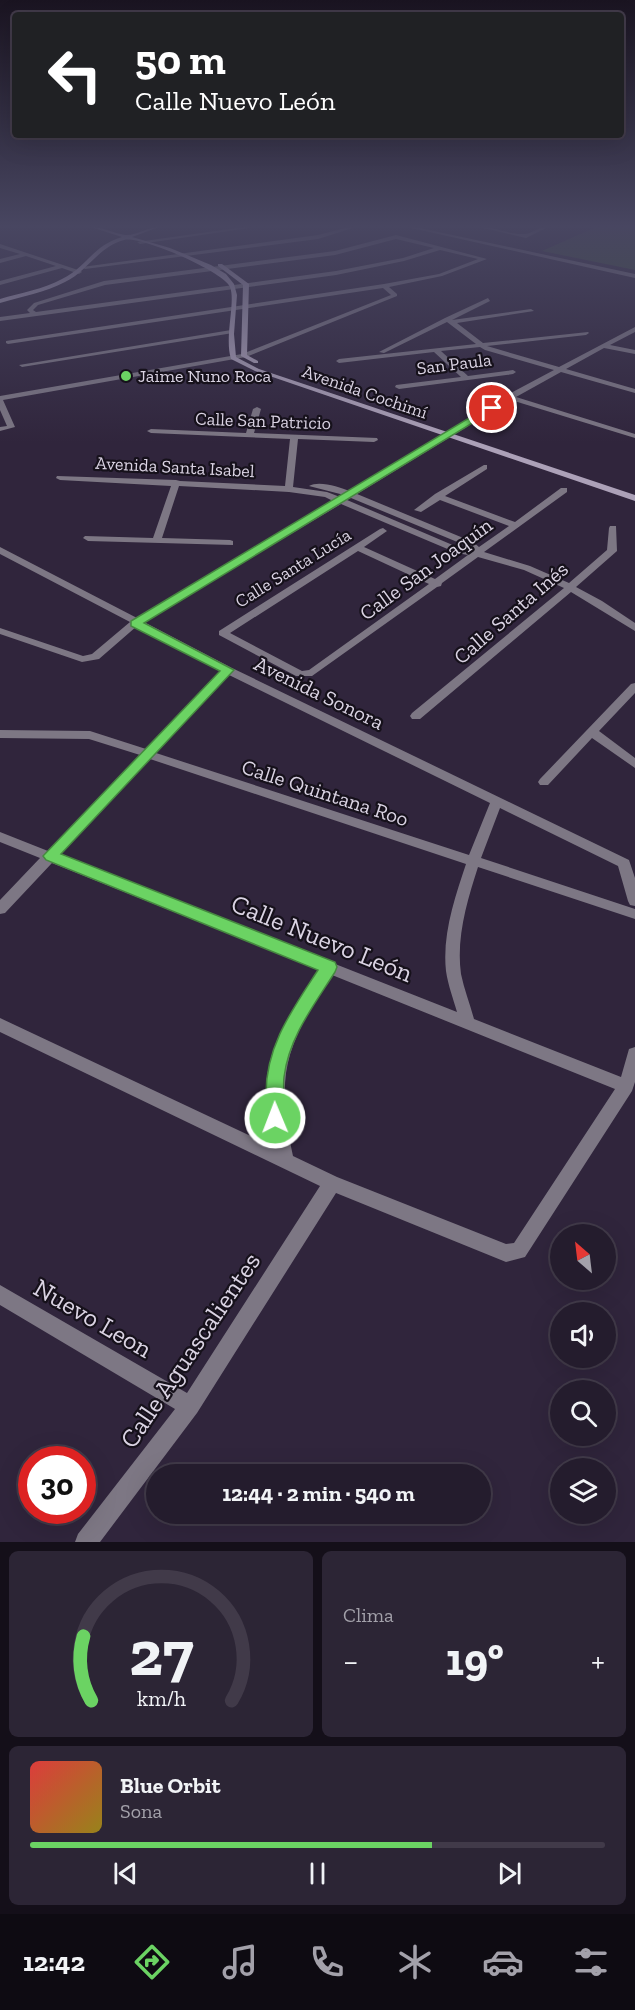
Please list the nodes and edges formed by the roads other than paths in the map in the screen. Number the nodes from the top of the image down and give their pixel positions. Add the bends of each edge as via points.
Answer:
1 (52, 299) edge
2 (141, 299) edge
3 (233, 299) edge
4 (246, 299) edge
5 (295, 299) edge
6 (385, 299) edge
7 (488, 300) dead end
8 (246, 306) junction
9 (233, 308) junction
10 (531, 311) dead end
11 (34, 314) junction
12 (0, 319) edge
13 (448, 320) junction
14 (635, 329) edge
15 (231, 333) junction
16 (586, 333) dead end
17 (8, 342) dead end
18 (480, 345) junction
19 (602, 345) junction
20 (435, 350) junction
21 (635, 352) edge
22 (244, 356) junction
23 (373, 356) junction
24 (233, 358) junction
25 (339, 361) dead end
26 (22, 365) dead end
27 (559, 369) junction
28 (513, 372) dead end
29 (466, 378) junction
30 (399, 387) dead end
31 (635, 391) edge
32 (510, 397) junction
33 (0, 400) edge
34 (256, 409) dead end
35 (0, 429) edge
36 (151, 431) dead end
37 (458, 431) junction
38 (249, 436) junction
39 (448, 436) junction
40 (635, 436) edge
41 (294, 438) junction
42 (374, 440) dead end
43 (484, 467) dead end
44 (60, 478) dead end
45 (176, 482) junction
46 (289, 489) junction
47 (564, 490) dead end
48 (635, 490) edge
49 (350, 494) junction
50 (438, 496) junction
51 (635, 498) edge
52 (340, 501) junction
53 (418, 510) dead end
54 (516, 525) junction
55 (612, 528) dead end
56 (430, 529) junction
57 (382, 531) dead end
58 (421, 535) junction
59 (88, 538) dead end
60 (157, 540) junction
61 (230, 543) dead end
62 (358, 548) junction
63 (0, 550) edge
64 (481, 553) junction
65 (438, 584) junction
66 (568, 586) junction
67 (135, 623) junction
68 (635, 628) edge
69 (0, 631) edge
70 (228, 670) junction
71 (307, 675) joint
72 (635, 686) edge
73 (416, 716) dead end
74 (592, 732) junction
75 (0, 734) edge
76 (145, 755) junction
77 (635, 764) edge
78 (544, 782) dead end
79 (497, 801) junction
80 (0, 837) edge
81 (51, 856) junction
82 (471, 861) junction
83 (635, 902) edge
84 (0, 909) edge
85 (635, 914) edge
86 (329, 967) junction
87 (468, 1023) junction
88 (0, 1025) edge
89 (635, 1054) edge
90 (626, 1086) junction
91 (285, 1160) junction
92 (332, 1183) junction
93 (0, 1294) edge
94 (190, 1406) junction
95 (86, 1542) edge

1 - 11 street via 36,304 30,310
2 - 11 street
3 - 9 street
4 - 8 street
5 - 8 street
6 - 22 street
7 - 13 street
8 - 9 street
8 - 22 street
9 - 15 street
9 - 17 street
10 - 13 street
11 - 12 street
13 - 18 street
13 - 23 street
14 - 19 street
15 - 24 street
15 - 26 street
16 - 18 street
18 - 20 street
18 - 27 street
19 - 21 street
19 - 27 street
20 - 23 street
20 - 29 street
22 - 24 street
22 - 37 street, Avenida Cochimí via 266,367
23 - 25 street
24 - 33 street
24 - 39 street, Avenida Cochimí via 257,370
27 - 31 street
27 - 32 street
28 - 29 street, San Paula
29 - 30 street, San Paula
32 - 37 street
32 - 40 street
33 - 35 street via 11,427
34 - 38 street
36 - 38 street, Calle San Patricio
37 - 39 street
37 - 48 street, Avenida Cochimí
38 - 41 street, Calle San Patricio
39 - 49 street
39 - 51 street, Avenida Cochimí
41 - 42 street, Calle San Patricio
41 - 46 street
43 - 50 street
44 - 45 street, Avenida Santa Isabel
45 - 46 street, Avenida Santa Isabel
45 - 60 street
46 - 49 street, Avenida Santa Isabel via 326,487
46 - 52 street, Avenida Santa Isabel
47 - 54 street, Calle San Joaquín
49 - 52 street
49 - 56 street, Avenida Santa Isabel
50 - 53 street
50 - 54 street
52 - 58 street, Avenida Santa Isabel
52 - 67 street
54 - 64 street, Calle San Joaquín
55 - 66 street, Calle Santa Inés via 612,551
56 - 58 street
56 - 64 street, Avenida Santa Isabel via 470,544
57 - 62 street, Calle Santa Lucía
58 - 64 street, Avenida Santa Isabel via 460,551
59 - 60 street
60 - 61 street
62 - 65 street
62 - 71 street, Calle Santa Lucía via 223,633
63 - 67 street, Avenida Sonora
64 - 65 street, Calle San Joaquín
64 - 66 street, Avenida Santa Isabel
65 - 71 street, Calle San Joaquín
66 - 68 street, Avenida Santa Isabel
66 - 73 street, Calle Santa Inés via 513,638
67 - 69 street via 89,659
67 - 70 street, Avenida Sonora
70 - 76 street
70 - 79 street, Avenida Sonora
72 - 74 street
74 - 77 street
74 - 78 street
75 - 76 street, Calle Quintana Roo via 90,735
76 - 81 street
76 - 82 street, Calle Quintana Roo
79 - 82 street
79 - 83 street, Avenida Sonora via 624,863
80 - 81 street, Calle Nuevo León
81 - 84 street
81 - 86 street, Calle Nuevo León
82 - 85 street, Calle Quintana Roo
82 - 87 street via 453,966
86 - 87 street, Calle Nuevo León
86 - 91 street via 282,1046 275,1078 275,1118
87 - 90 street, Calle Nuevo León
88 - 91 street
89 - 90 street
90 - 92 street via 519,1251 506,1252
91 - 92 street
92 - 94 street, Calle Aguascalientes
93 - 94 street, Nuevo Leon
94 - 95 street, Calle Aguascalientes

